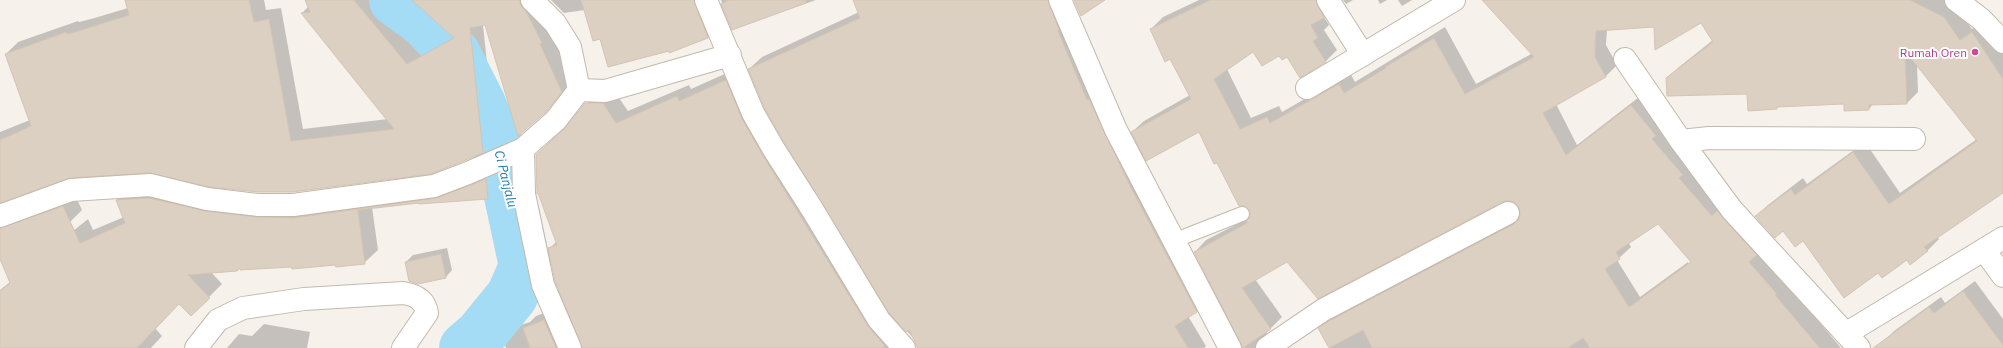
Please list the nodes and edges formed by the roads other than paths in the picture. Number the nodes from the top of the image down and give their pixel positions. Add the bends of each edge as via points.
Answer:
1 (532, 0) edge
2 (706, 0) edge
3 (1060, 0) edge
4 (1328, 0) edge
5 (1956, 0) edge
6 (1453, 1) edge
7 (2003, 42) edge
8 (730, 55) junction
9 (1363, 55) junction
10 (1625, 59) dead end
11 (1307, 88) dead end
12 (579, 90) junction
13 (1914, 138) dead end
14 (1681, 141) junction
15 (520, 150) junction
16 (1508, 213) dead end
17 (1242, 214) dead end
18 (0, 216) edge
19 (2003, 238) edge
20 (1174, 241) junction
21 (1984, 250) junction
22 (2003, 276) edge
23 (1853, 340) edge
24 (196, 348) edge
25 (403, 348) edge
26 (570, 348) edge
27 (904, 348) edge
28 (1230, 348) edge
29 (1267, 348) edge

1 - 12 street via 556,23 570,47
2 - 8 street
3 - 20 street via 1116,130
4 - 9 street
5 - 7 street via 1981,19
6 - 9 street
8 - 12 street via 605,91
8 - 27 street via 753,113 773,148 879,320
9 - 11 street
10 - 14 street
12 - 15 street via 556,120
13 - 14 street via 1708,138
14 - 23 street via 1732,210
15 - 18 street via 434,186 293,205 258,205 207,199 150,185 71,190
15 - 26 street via 524,194 543,285
16 - 29 street via 1323,310
17 - 20 lane
19 - 21 street
20 - 28 street
21 - 22 street
21 - 23 street
24 - 25 street via 218,320 243,308 304,299 403,293 414,295 422,301 427,313

